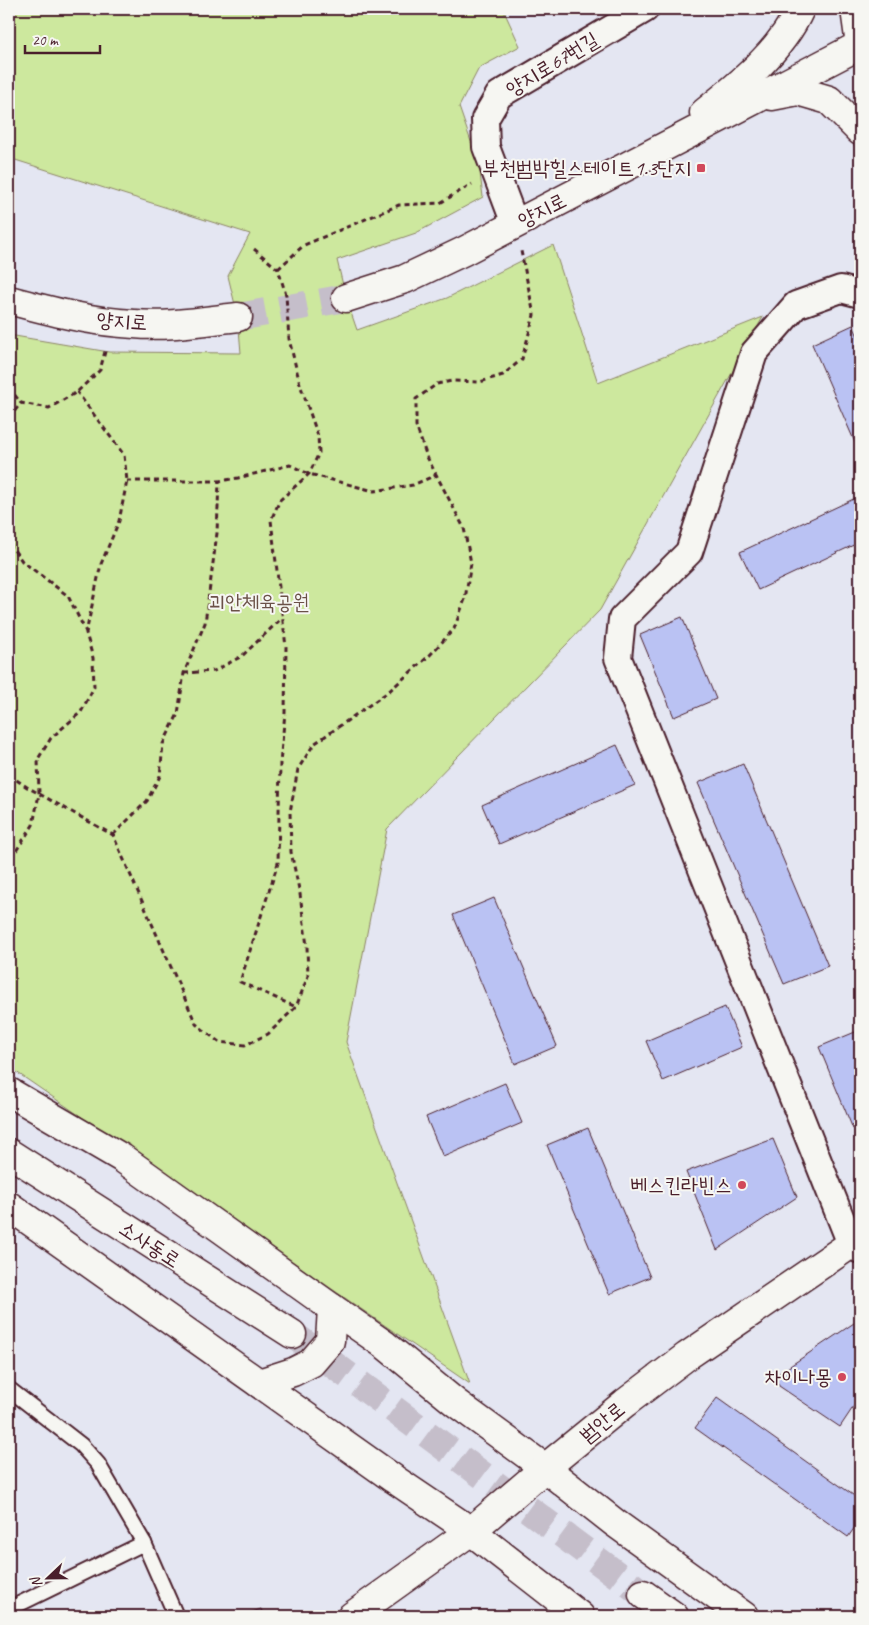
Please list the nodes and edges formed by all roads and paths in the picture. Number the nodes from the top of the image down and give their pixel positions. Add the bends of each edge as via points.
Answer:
1 (645, 9) edge
2 (855, 9) edge
3 (796, 11) edge
4 (860, 46) edge
5 (756, 99) junction
6 (860, 131) edge
7 (661, 148) junction
8 (496, 175) junction
9 (515, 224) junction
10 (254, 249) dead end
11 (278, 270) junction
12 (860, 294) edge
13 (346, 298) tunnel mouth
14 (9, 300) edge
15 (238, 317) tunnel mouth
16 (114, 322) junction
17 (9, 388) edge
18 (77, 392) junction
19 (21, 403) junction
20 (9, 418) edge
21 (309, 474) junction
22 (436, 475) junction
23 (127, 481) junction
24 (219, 481) junction
25 (9, 543) edge
26 (282, 618) junction
27 (86, 633) junction
28 (184, 673) junction
29 (9, 775) edge
30 (39, 794) junction
31 (113, 835) junction
32 (9, 856) edge
33 (296, 1008) junction
34 (9, 1092) edge
35 (9, 1153) edge
36 (9, 1206) edge
37 (857, 1244) edge
38 (332, 1308) junction
39 (292, 1334) tunnel mouth
40 (259, 1383) junction
41 (9, 1389) edge
42 (545, 1468) junction
43 (471, 1531) junction
44 (144, 1543) junction
45 (643, 1594) tunnel mouth
46 (9, 1610) edge
47 (176, 1616) edge
48 (352, 1616) edge
49 (580, 1616) edge
50 (674, 1616) edge
51 (744, 1616) edge

1 - 8 street, 양지로67번길 via 499,95 485,119 486,148
2 - 4 street, 양지로
3 - 7 street via 773,50 732,90
4 - 5 street, 양지로
5 - 6 street via 798,91 830,100
5 - 7 street, 양지로
7 - 9 street, 양지로
8 - 9 street, 양지로67번길
8 - 11 path via 470,184 440,203 399,205 304,245
9 - 13 street, 양지로 via 405,279
9 - 22 path via 534,315 522,359 503,376 480,382 437,384 416,399 416,426
10 - 11 path
11 - 21 path via 286,295 289,339 318,436 319,454
12 - 37 street via 841,289 796,305 754,353 690,552 622,619 618,658
14 - 16 street, 양지로 via 75,317
15 - 16 street, 양지로 via 183,324
16 - 18 path via 100,370
17 - 19 path
18 - 19 path via 49,408
18 - 23 path via 124,455
19 - 20 path
21 - 22 path via 374,491 413,485
21 - 24 path via 290,465
21 - 26 path via 280,500 271,520
22 - 33 path via 464,528 471,563 465,599 454,629 430,655 388,692 314,744 298,769 290,812 291,852 307,946 308,976
23 - 24 path
23 - 27 path via 120,522 101,564
24 - 28 path via 205,623
25 - 27 path via 22,561 68,596
26 - 28 path via 242,656 214,671
26 - 33 path via 286,647 286,704 280,763 278,863 240,982
27 - 30 path via 94,658 94,687 81,712 51,738 38,759
28 - 31 path via 178,714 163,744 160,776 147,802
29 - 30 path
30 - 31 path
30 - 32 path via 33,825
31 - 33 path via 196,1024 219,1042 245,1045 268,1034
34 - 38 street via 122,1158
35 - 39 street, 소사동로
36 - 40 street
37 - 42 street, 범안로 via 687,1356
38 - 40 street via 330,1341 311,1363
38 - 42 street
40 - 43 street
41 - 44 lane via 81,1444 98,1464
42 - 43 street, 범안로
42 - 51 street
43 - 48 street, 범안로
43 - 49 street
44 - 46 lane
44 - 47 lane
45 - 50 street

